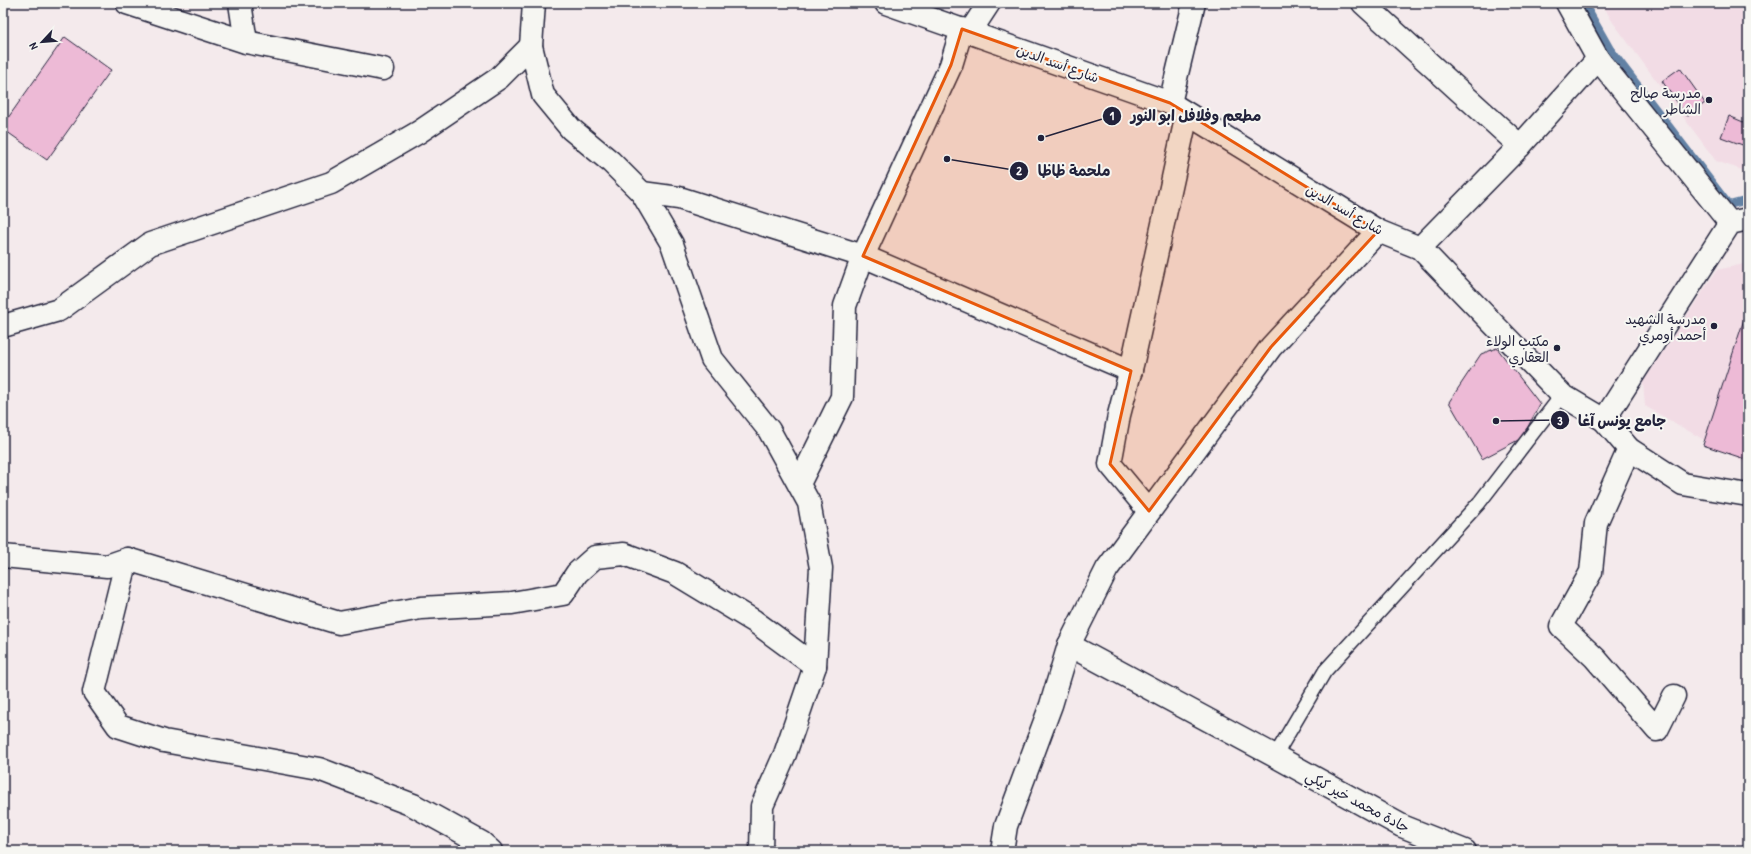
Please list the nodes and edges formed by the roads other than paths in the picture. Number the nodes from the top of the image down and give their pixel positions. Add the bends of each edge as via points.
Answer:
1 (127, 3) edge
2 (240, 3) edge
3 (534, 3) edge
4 (886, 3) edge
5 (989, 3) edge
6 (1194, 3) edge
7 (1363, 3) edge
8 (1567, 3) edge
9 (966, 30) junction
10 (246, 42) junction
11 (531, 46) junction
12 (1598, 59) junction
13 (383, 69) dead end
14 (1178, 108) junction
15 (1520, 146) junction
16 (642, 193) junction
17 (1739, 221) edge
18 (1378, 231) junction
19 (1420, 248) junction
20 (863, 256) junction
21 (3, 326) edge
22 (1130, 371) junction
23 (1562, 395) junction
24 (1604, 420) junction
25 (1629, 449) junction
26 (799, 484) junction
27 (1748, 495) edge
28 (1149, 511) junction
29 (3, 556) edge
30 (127, 559) junction
31 (1069, 645) junction
32 (815, 666) junction
33 (1674, 696) dead end
34 (1275, 756) junction
35 (491, 851) edge
36 (760, 851) edge
37 (1002, 851) edge
38 (1464, 851) edge

1 - 10 street
2 - 10 street
3 - 11 street
4 - 9 street, شارع أسد الدين
5 - 9 street
6 - 14 street
7 - 15 street
8 - 12 street
9 - 14 street, شارع أسد الدين
9 - 20 street
10 - 13 street
11 - 16 street via 543,95 571,129 611,162
11 - 21 street via 499,78 419,132 331,183 150,244 59,310
12 - 15 street
12 - 17 street
14 - 18 street, شارع أسد الدين
14 - 22 street
15 - 19 street
16 - 20 street via 679,198
16 - 26 street via 672,244 712,359 769,430
17 - 24 street
18 - 19 street, شارع أسد الدين
18 - 28 street via 1271,346
19 - 23 street, شارع أسد الدين
20 - 22 street
20 - 26 street via 845,306 842,397
22 - 28 street via 1110,464
23 - 24 street, شارع أسد الدين
23 - 34 lane via 1479,503 1325,671
24 - 25 street, شارع أسد الدين
25 - 27 street, شارع أسد الدين via 1683,484
25 - 33 street via 1596,523 1591,572 1561,626 1596,658 1657,730
26 - 32 street via 808,503 821,568
28 - 31 street via 1107,568
29 - 30 street via 107,566
30 - 32 street via 339,623 421,608 512,603 563,594 577,573 595,557 624,554 675,573 754,621
30 - 35 street via 94,692 118,726 164,740 319,769 413,805 482,843
31 - 34 street, جادة محمد خير كيكي
31 - 37 street via 1051,705 1006,826
32 - 36 street via 785,754 762,806
34 - 38 street, جادة محمد خير كيكي via 1402,826

